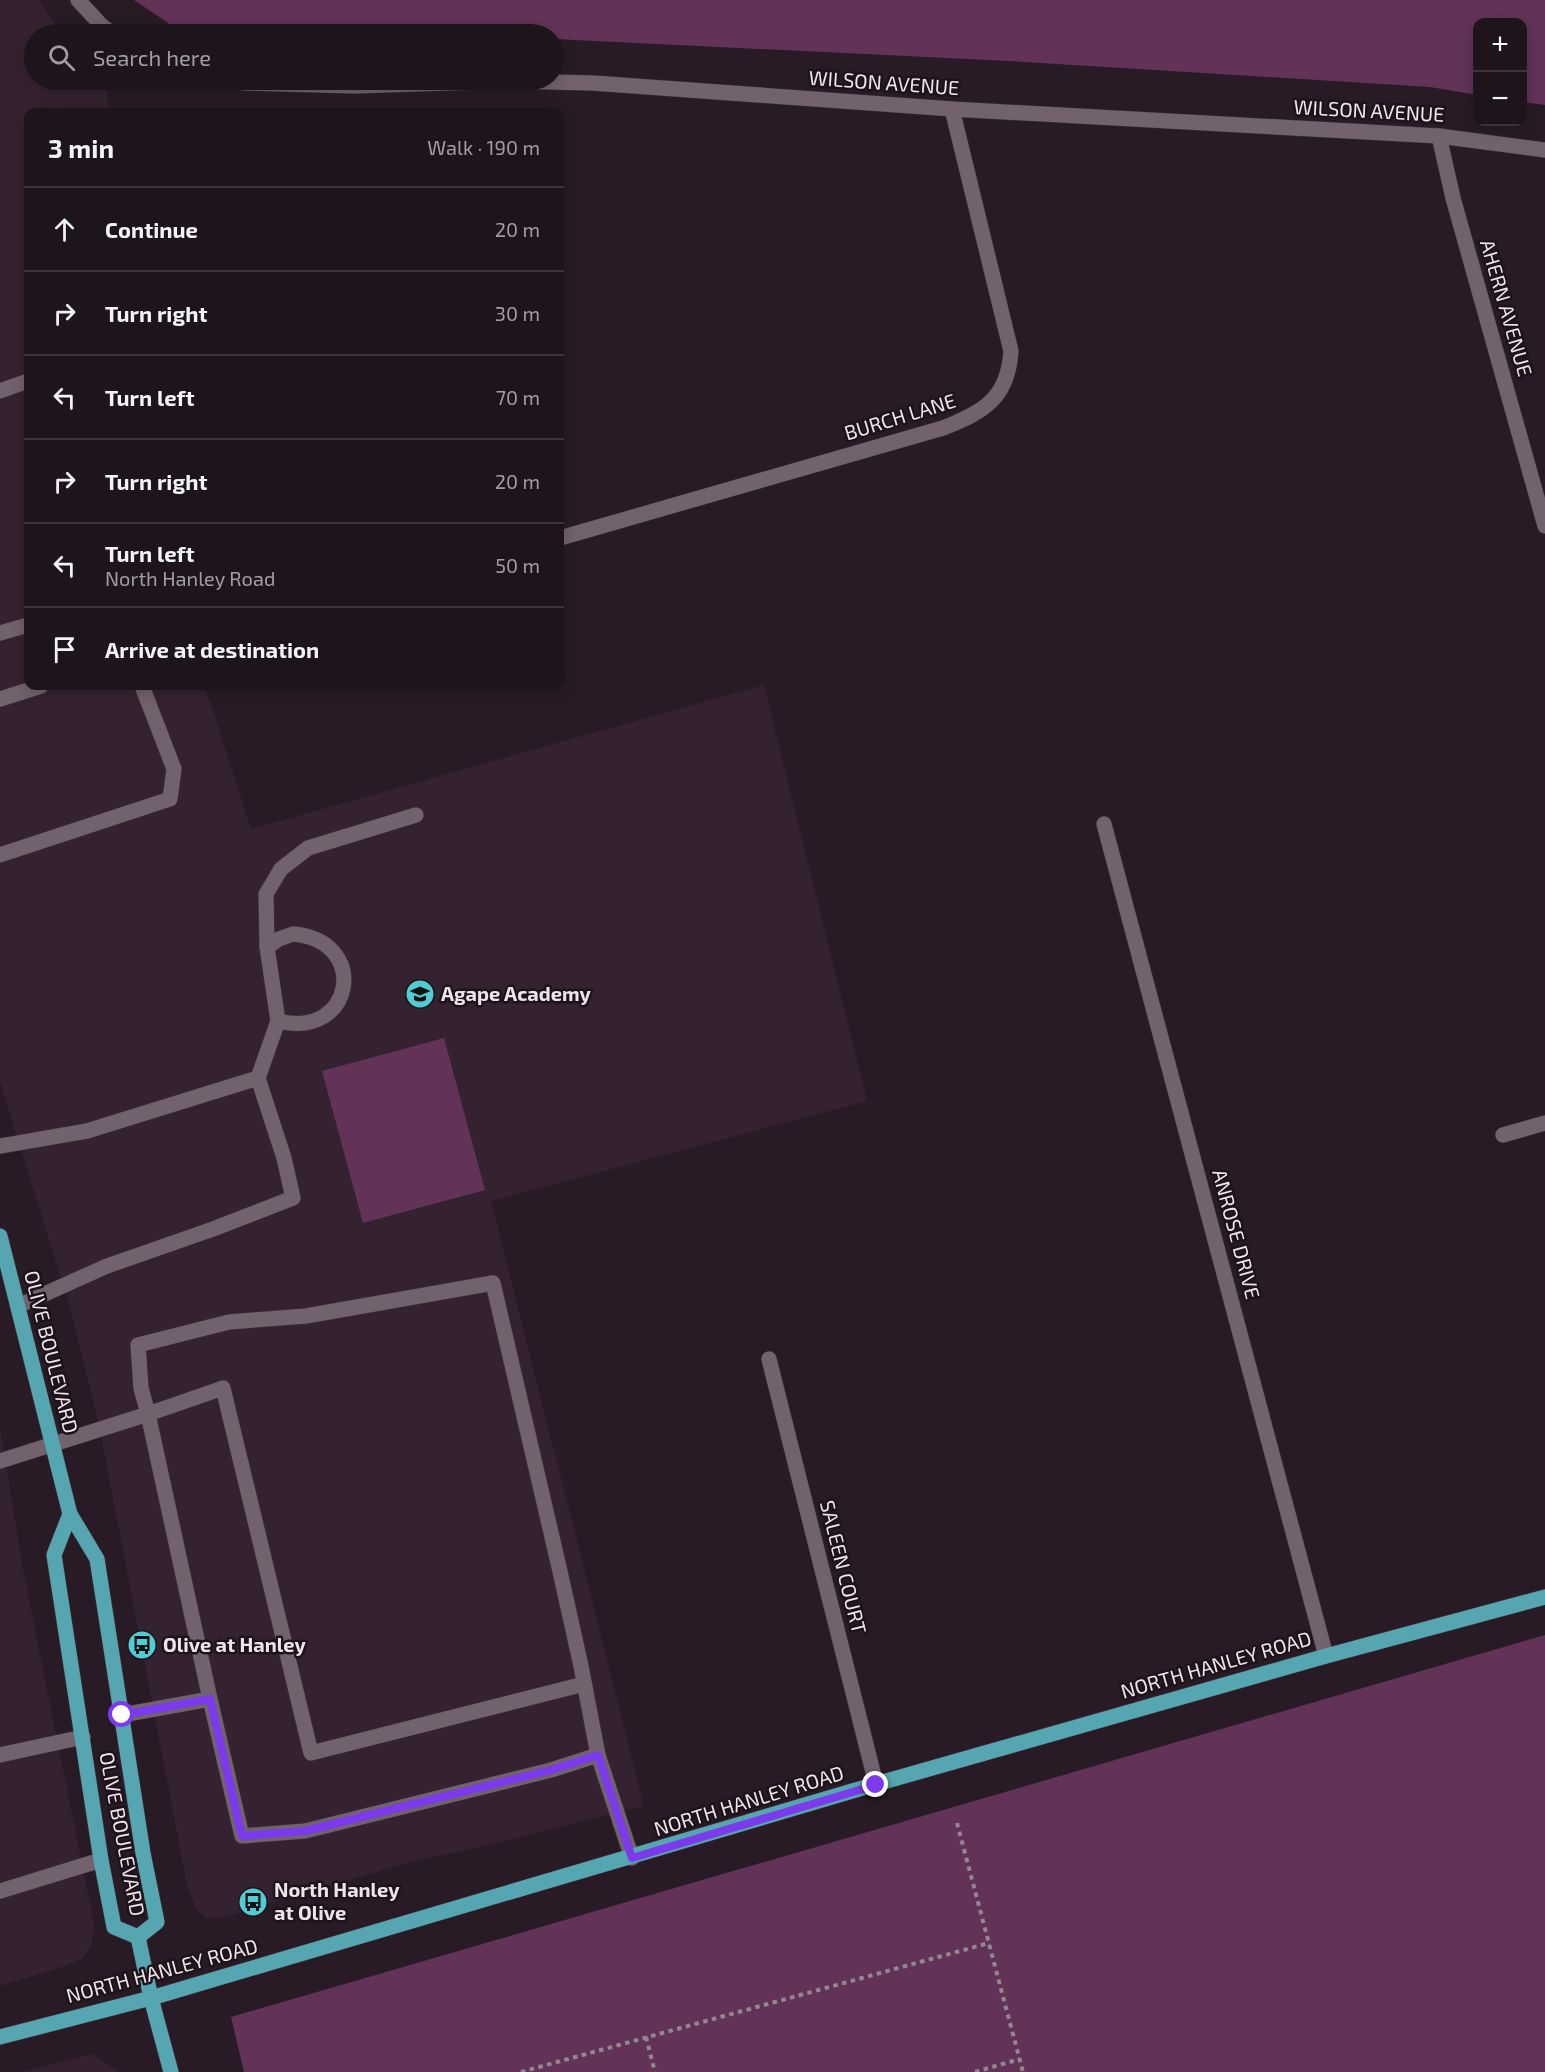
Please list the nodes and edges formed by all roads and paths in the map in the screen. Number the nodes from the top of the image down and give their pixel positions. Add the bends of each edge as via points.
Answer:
1 (78, 0) edge
2 (100, 24) edge
3 (564, 82) edge
4 (952, 109) junction
5 (1439, 136) junction
6 (1545, 150) edge
7 (24, 382) edge
8 (0, 391) edge
9 (1545, 526) edge
10 (564, 537) edge
11 (24, 626) edge
12 (0, 633) edge
13 (28, 690) edge
14 (144, 690) edge
15 (0, 699) edge
16 (416, 815) dead end
17 (1104, 824) dead end
18 (0, 855) edge
19 (267, 947) junction
20 (278, 1021) junction
21 (258, 1078) junction
22 (1545, 1123) edge
23 (1503, 1135) dead end
24 (0, 1146) edge
25 (0, 1236) edge
26 (18, 1306) junction
27 (769, 1359) dead end
28 (148, 1414) junction
29 (53, 1444) junction
30 (0, 1461) edge
31 (70, 1514) junction
32 (1545, 1597) edge
33 (1326, 1656) junction
34 (584, 1684) junction
35 (210, 1699) junction
36 (122, 1715) junction
37 (82, 1737) junction
38 (0, 1755) edge
39 (598, 1755) junction
40 (876, 1785) junction
41 (957, 1823) dead end
42 (632, 1858) junction
43 (101, 1860) junction
44 (0, 1891) edge
45 (138, 1936) junction
46 (989, 1943) junction
47 (151, 1998) junction
48 (0, 2037) edge
49 (646, 2037) junction
50 (1020, 2060) junction
51 (171, 2072) edge
52 (521, 2072) edge
53 (655, 2072) edge
54 (975, 2072) edge
55 (1023, 2072) edge

1 - 2 street
3 - 4 street, WILSON AVENUE
4 - 5 street, WILSON AVENUE
4 - 10 street, BURCH LANE via 1011,351 1002,389 989,404 971,417 943,428
5 - 6 street, WILSON AVENUE
5 - 9 street, AHERN AVENUE
7 - 8 street
11 - 12 street
13 - 15 street
14 - 18 street via 174,769 170,799
16 - 19 street via 308,848 281,869 266,894
17 - 33 street, ANROSE DRIVE
19 - 20 street
19 - 20 street via 293,934 308,935 334,951 344,979 335,1007 324,1017 295,1025
20 - 21 street
21 - 24 street via 87,1131
21 - 26 street via 293,1198 107,1266
22 - 23 street
25 - 26 main road, OLIVE BOULEVARD
26 - 29 main road, OLIVE BOULEVARD
27 - 40 street, SALEEN COURT
28 - 29 street
28 - 34 street via 223,1388 311,1753
28 - 34 street via 141,1388 138,1345 229,1322 306,1316 493,1283
28 - 35 street
29 - 30 street
29 - 31 main road, OLIVE BOULEVARD
31 - 36 main road, OLIVE BOULEVARD via 97,1560
31 - 37 main road, OLIVE BOULEVARD via 54,1555
32 - 33 main road, NORTH HANLEY ROAD
33 - 40 main road, NORTH HANLEY ROAD
34 - 39 street
35 - 36 street
35 - 39 street via 242,1836 305,1831
36 - 45 main road, OLIVE BOULEVARD via 157,1922
37 - 38 street
37 - 43 main road, OLIVE BOULEVARD
39 - 42 street
40 - 42 main road, NORTH HANLEY ROAD
41 - 46 path
42 - 47 main road, NORTH HANLEY ROAD
43 - 44 street
43 - 45 main road, OLIVE BOULEVARD via 114,1926
45 - 47 main road, OLIVE BOULEVARD
46 - 49 path
46 - 50 path
47 - 48 main road, NORTH HANLEY ROAD
47 - 51 main road, OLIVE BOULEVARD
49 - 52 path
49 - 53 path
50 - 54 path
50 - 55 path

